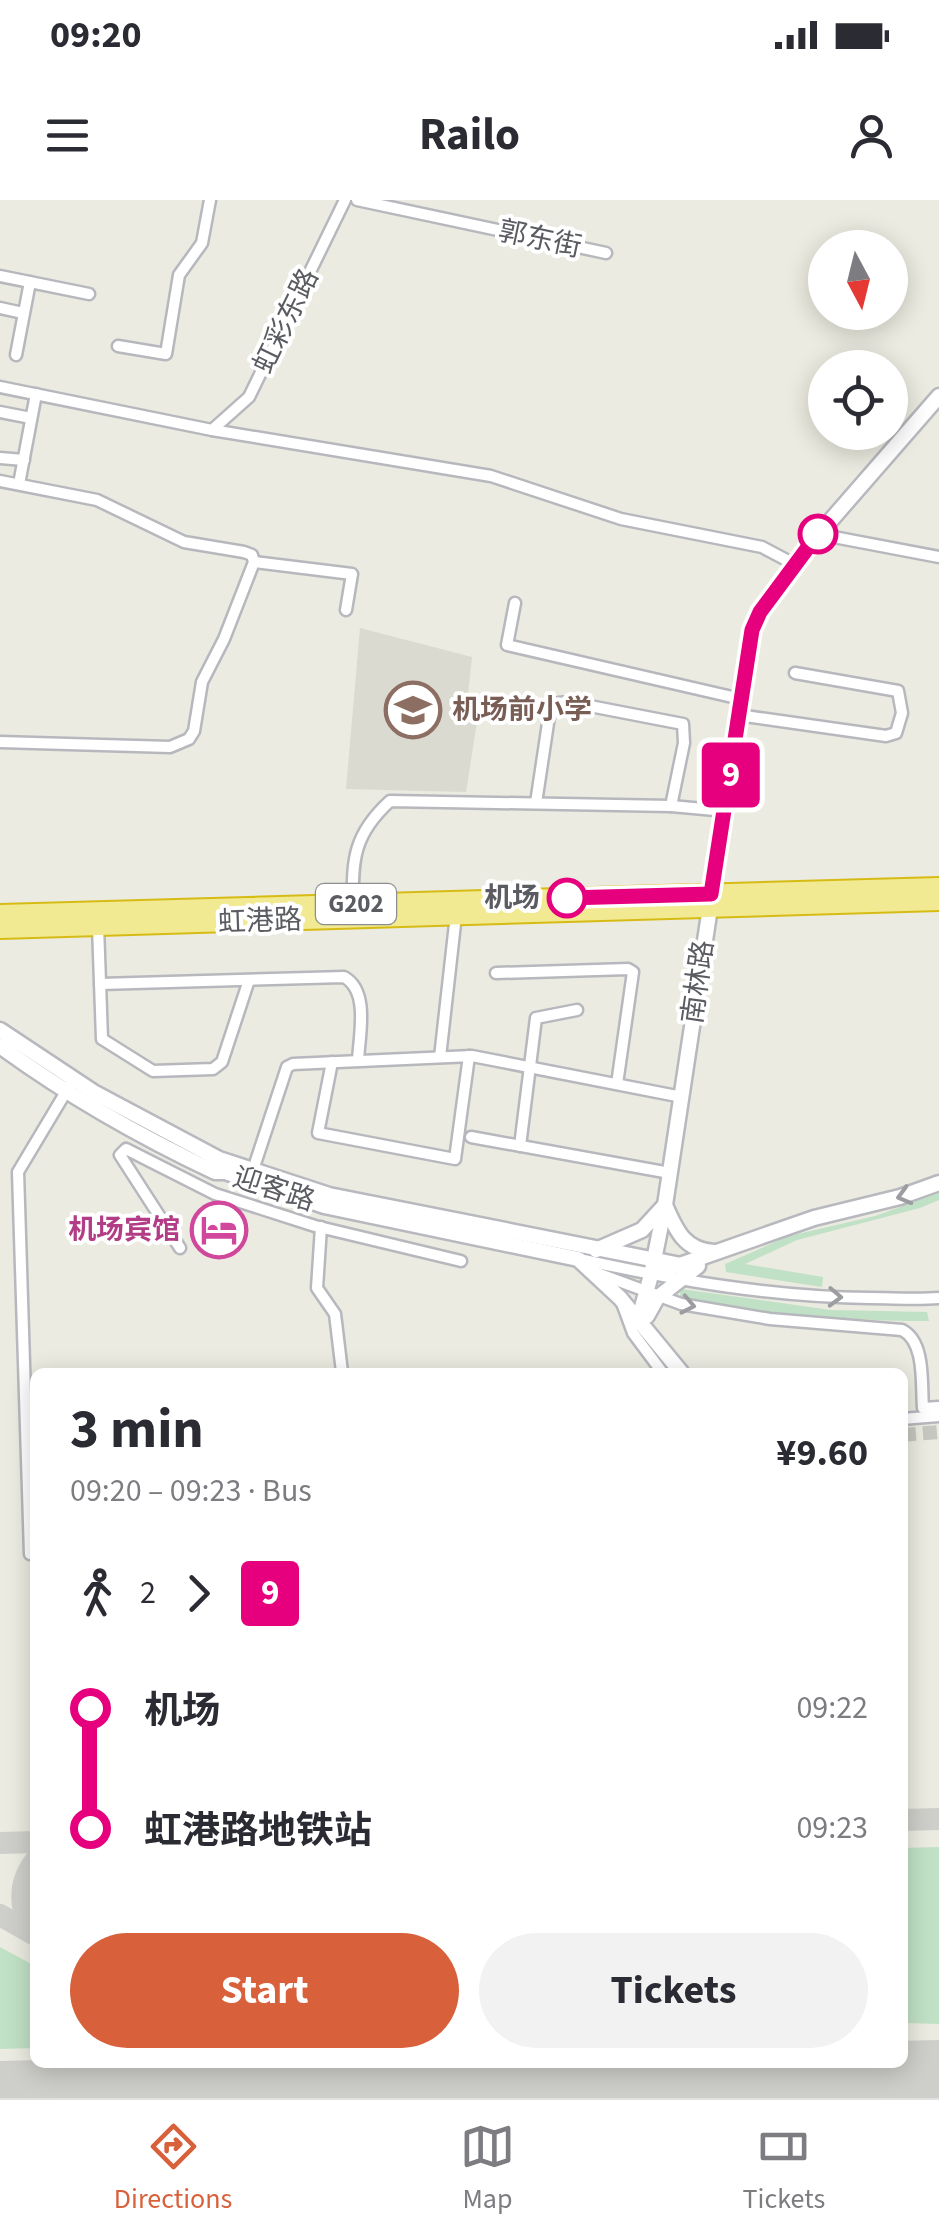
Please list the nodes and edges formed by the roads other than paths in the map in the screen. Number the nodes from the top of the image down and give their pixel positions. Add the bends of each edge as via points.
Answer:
1 (210, 200) edge
2 (346, 200) edge
3 (357, 200) edge
4 (606, 252) dead end
5 (0, 276) edge
6 (30, 282) junction
7 (89, 294) dead end
8 (0, 308) edge
9 (24, 313) junction
10 (118, 346) dead end
11 (16, 356) dead end
12 (0, 387) edge
13 (36, 394) junction
14 (939, 396) edge
15 (0, 412) edge
16 (32, 418) junction
17 (212, 430) junction
18 (0, 458) edge
19 (24, 460) junction
20 (0, 480) edge
21 (19, 484) junction
22 (818, 534) junction
23 (939, 557) edge
24 (254, 562) junction
25 (794, 564) junction
26 (515, 603) dead end
27 (346, 610) dead end
28 (795, 673) dead end
29 (741, 699) junction
30 (738, 715) junction
31 (0, 742) edge
32 (536, 802) junction
33 (671, 806) junction
34 (726, 811) junction
35 (939, 887) edge
36 (710, 900) junction
37 (939, 901) edge
38 (352, 904) junction
39 (0, 914) edge
40 (456, 915) junction
41 (98, 926) junction
42 (0, 929) edge
43 (496, 972) dead end
44 (249, 980) junction
45 (100, 984) junction
46 (577, 1010) dead end
47 (0, 1030) edge
48 (0, 1046) edge
49 (469, 1056) junction
50 (440, 1057) junction
51 (358, 1061) junction
52 (332, 1062) junction
53 (528, 1065) junction
54 (618, 1084) junction
55 (69, 1085) junction
56 (682, 1097) junction
57 (471, 1137) dead end
58 (520, 1146) junction
59 (254, 1170) junction
60 (225, 1172) junction
61 (670, 1174) junction
62 (939, 1183) edge
63 (215, 1194) junction
64 (665, 1205) junction
65 (322, 1227) junction
66 (180, 1248) dead end
67 (596, 1250) junction
68 (720, 1253) junction
69 (578, 1259) junction
70 (461, 1260) dead end
71 (653, 1268) junction
72 (596, 1272) junction
73 (680, 1272) junction
74 (652, 1296) junction
75 (620, 1298) junction
76 (939, 1298) edge
77 (641, 1321) junction
78 (342, 1368) edge
79 (659, 1368) edge
80 (677, 1368) edge
81 (939, 1406) edge
82 (939, 1416) edge
83 (908, 1419) edge
84 (30, 1554) dead end

1 - 10 street via 202,244 179,275 166,354
2 - 17 street, 虹彩东路 via 249,397
3 - 4 street, 郭东街
5 - 6 street
6 - 7 street
6 - 9 street
8 - 9 street
9 - 11 street
12 - 13 street
13 - 16 street
13 - 17 street
14 - 22 main road, 南林路
15 - 16 street
16 - 19 street
17 - 25 street via 491,476 620,519 762,547
18 - 19 street
19 - 21 street
20 - 21 street
21 - 24 street via 98,500 184,542 244,552
22 - 23 street
22 - 25 main road, 南林路
24 - 27 street via 352,574
24 - 31 street via 202,682 189,739 170,748
25 - 29 main road, 南林路 via 752,630
26 - 29 street via 507,646
28 - 30 street via 898,691 902,713 896,733
29 - 30 main road, 南林路
30 - 34 main road, 南林路
32 - 33 street
32 - 33 street via 550,710 569,702 684,724
32 - 38 street via 390,801 352,858
33 - 34 street
34 - 36 main road, 南林路
35 - 36 highway, 虹港路 / G202
36 - 37 highway, 虹港路 / G202
36 - 38 highway, 虹港路 / G202
36 - 40 highway, 虹港路 / G202
36 - 56 main road, 南林路
38 - 39 highway, 虹港路 / G202
40 - 41 highway, 虹港路 / G202
40 - 50 street
41 - 42 highway, 虹港路 / G202
41 - 45 street
43 - 54 street via 633,972
44 - 45 street
44 - 45 street via 222,1062 213,1070 153,1072 102,1040
44 - 51 street via 352,982 360,1003
46 - 53 street via 536,1018
47 - 55 main road, 迎客路
48 - 55 main road, 迎客路
49 - 50 street
49 - 52 street via 455,1159 318,1133
49 - 53 street
50 - 51 street
51 - 52 street
52 - 59 street via 287,1067
53 - 54 street
53 - 58 street
54 - 56 street
55 - 59 main road, 迎客路 via 219,1160
55 - 60 main road, 迎客路 via 174,1152
55 - 84 street via 18,1172
56 - 61 main road, 南林路
57 - 58 street
58 - 61 street
59 - 67 main road, 迎客路 via 313,1191
60 - 63 street
60 - 69 main road, 迎客路 via 324,1206
61 - 64 main road, 南林路
62 -> 68 main road
63 - 65 street
63 - 66 street via 126,1149 120,1155
64 - 67 main road via 642,1230
64 - 68 main road via 684,1241
64 - 71 main road, 南林路
65 - 70 street
65 - 78 street via 317,1288 335,1314
67 - 71 main road, 迎客路
68 - 73 main road
69 - 71 street
69 - 72 main road
71 - 73 main road
71 - 74 main road, 南林路
72 - 74 street
72 - 75 main road
73 - 74 main road
73 -> 76 street via 834,1298
74 - 77 main road, 南林路
74 -> 81 street via 770,1319 902,1330 918,1351 923,1408
75 - 77 main road
75 - 79 street via 633,1333
77 - 80 main road
82 - 83 street

